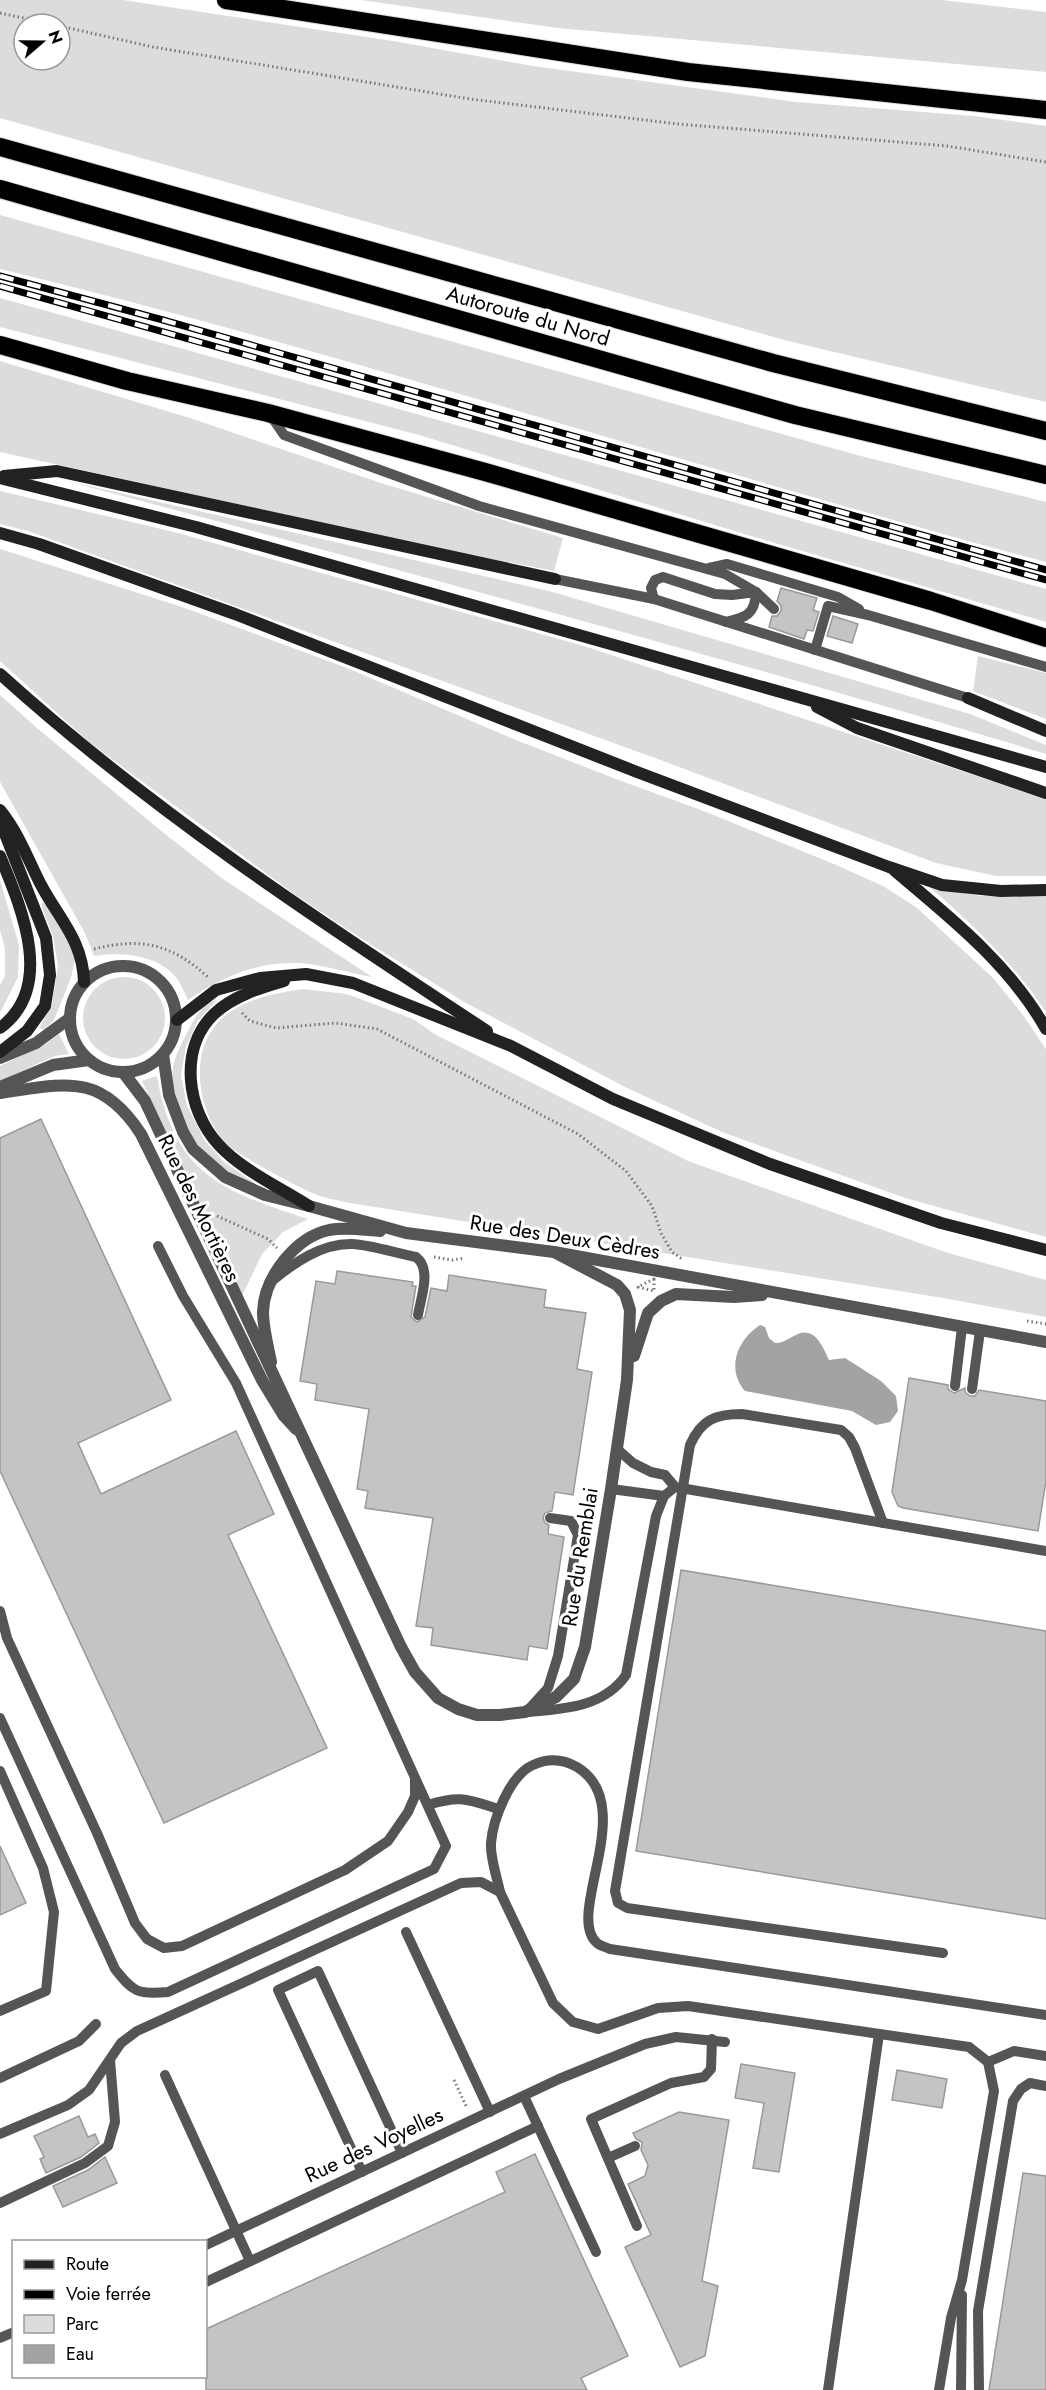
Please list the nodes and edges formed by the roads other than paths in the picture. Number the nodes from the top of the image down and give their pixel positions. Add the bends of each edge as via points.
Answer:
1 (226, 0) edge
2 (1046, 110) edge
3 (0, 147) edge
4 (0, 189) edge
5 (0, 345) edge
6 (268, 413) junction
7 (1046, 431) edge
8 (1046, 475) edge
9 (0, 477) edge
10 (0, 533) edge
11 (706, 568) junction
12 (555, 579) joint
13 (756, 592) junction
14 (654, 600) junction
15 (774, 609) dead end
16 (868, 615) junction
17 (810, 620) dead end
18 (726, 622) junction
19 (823, 623) junction
20 (1046, 638) edge
21 (815, 650) junction
22 (1046, 667) edge
23 (0, 674) edge
24 (796, 696) junction
25 (968, 698) joint
26 (1046, 731) edge
27 (1046, 767) edge
28 (1046, 793) edge
29 (0, 810) edge
30 (0, 821) edge
31 (0, 856) edge
32 (889, 867) junction
33 (1046, 890) edge
34 (306, 974) junction
35 (84, 982) junction
36 (70, 1018) junction
37 (177, 1020) junction
38 (0, 1028) edge
39 (1046, 1029) edge
40 (511, 1046) junction
41 (0, 1052) edge
42 (163, 1054) junction
43 (0, 1058) edge
44 (89, 1060) junction
45 (123, 1072) junction
46 (0, 1087) edge
47 (0, 1093) edge
48 (309, 1206) junction
49 (406, 1233) junction
50 (158, 1246) dead end
51 (1046, 1250) edge
52 (555, 1252) junction
53 (272, 1281) junction
54 (781, 1294) junction
55 (418, 1315) dead end
56 (962, 1327) junction
57 (980, 1331) junction
58 (1046, 1342) edge
59 (273, 1372) junction
60 (627, 1380) junction
61 (955, 1386) dead end
62 (972, 1389) dead end
63 (302, 1437) junction
64 (617, 1449) junction
65 (679, 1488) junction
66 (611, 1489) junction
67 (663, 1496) junction
68 (550, 1518) dead end
69 (882, 1523) junction
70 (1046, 1551) edge
71 (0, 1611) edge
72 (525, 1712) junction
73 (0, 1718) edge
74 (0, 1772) edge
75 (415, 1777) junction
76 (428, 1805) junction
77 (498, 1809) junction
78 (500, 1893) junction
79 (406, 1932) dead end
80 (943, 1953) dead end
81 (0, 2011) edge
82 (1046, 2015) edge
83 (96, 2025) dead end
84 (879, 2034) junction
85 (712, 2039) junction
86 (725, 2042) dead end
87 (1046, 2056) edge
88 (110, 2060) junction
89 (988, 2062) junction
90 (165, 2075) dead end
91 (0, 2078) edge
92 (1046, 2086) edge
93 (524, 2096) junction
94 (490, 2112) junction
95 (538, 2126) junction
96 (0, 2134) edge
97 (635, 2146) dead end
98 (402, 2153) junction
99 (608, 2158) junction
100 (362, 2172) junction
101 (0, 2203) edge
102 (637, 2226) dead end
103 (237, 2231) junction
104 (207, 2245) edge
105 (596, 2252) dead end
106 (250, 2261) junction
107 (962, 2280) junction
108 (207, 2282) edge
109 (828, 2390) edge
110 (939, 2390) edge
111 (961, 2390) edge
112 (979, 2390) edge

1 - 2 highway via 688,72
3 - 7 highway, Autoroute du Nord via 773,363
4 - 8 highway, Autoroute du Nord via 795,415
5 - 6 highway via 127,381
6 - 11 lane via 284,435 479,506
6 - 20 highway via 898,591
9 - 12 main road via 57,471
9 - 24 main road via 196,527
10 - 32 main road via 235,614
11 - 13 lane
11 - 16 lane via 727,564 838,597
12 - 14 lane
13 - 14 lane via 715,594 663,577 655,580 651,588
13 - 15 lane
13 - 18 lane via 750,613
14 - 18 lane
16 - 19 lane via 828,606
16 - 22 lane
17 - 19 lane
18 - 21 lane
19 - 21 lane
21 - 25 lane
23 - 40 main road via 148,795 328,927
24 - 27 main road
24 - 28 main road via 857,728
25 - 26 main road
29 - 35 main road via 14,828 41,884 76,942 84,966
30 - 41 main road via 46,938 50,975 45,1005 27,1031
31 - 38 main road via 29,940 30,977 24,1003
32 - 33 main road via 942,885 1000,891
32 - 39 main road via 1010,976
34 - 37 main road via 260,978 216,990
34 - 40 main road via 353,982
34 - 48 main road via 261,988 213,1015 192,1056 191,1089 198,1113 218,1144 233,1158
35 - 36 street
35 - 37 street via 112,966 143,969 168,990
36 - 43 street via 36,1043
36 - 44 street via 78,1048
37 - 42 street via 173,1038
40 - 51 main road via 613,1099 770,1164 941,1223
42 - 45 street via 152,1064
42 - 48 street, Rue des Deux Cèdres via 169,1095 193,1149 225,1177 245,1188
44 - 45 street via 111,1071
44 - 46 street via 52,1065
45 - 59 street, Rue des Mortières via 145,1101
47 - 63 street, Rue des Mortières via 74,1084 103,1096 131,1119 261,1380
48 - 49 street, Rue des Deux Cèdres
49 - 52 street, Rue des Deux Cèdres
49 - 53 street via 344,1229 318,1234 286,1258
50 - 75 lane via 183,1296 236,1383
52 - 54 street, Rue des Deux Cèdres
52 - 60 street, Rue du Remblai via 605,1277 625,1294 631,1322
53 - 55 lane via 292,1264 327,1248 351,1244 416,1257 425,1271
53 - 59 street via 263,1310
54 - 56 street, Rue des Deux Cèdres
54 - 60 street, Rue du Remblai via 676,1294 661,1301 648,1313
56 - 57 street, Rue des Deux Cèdres
56 - 61 lane
57 - 58 street, Rue des Deux Cèdres
57 - 62 lane
59 - 63 street, Rue des Mortières
60 - 64 street, Rue du Remblai
63 - 72 street, Rue des Mortières via 415,1672 438,1698 459,1709 477,1715
64 - 65 lane via 633,1463 665,1475
64 - 66 street, Rue du Remblai
65 - 67 lane
65 - 69 lane
65 - 69 lane via 696,1431 725,1414 841,1430 855,1448
65 - 80 lane via 615,1891 618,1903 627,1908
66 - 67 lane
66 - 72 street, Rue du Remblai via 585,1647 574,1679 556,1697
67 - 72 lane via 626,1675 619,1686 607,1695 569,1709
68 - 72 lane via 571,1521 578,1535 558,1656 548,1688
69 - 70 lane
71 - 75 lane via 7,1638 135,1923 147,1939 164,1948 182,1946 345,1870 387,1841 415,1796
73 - 76 lane via 115,1969 130,1987 148,1994 168,1992 434,1869 446,1846
74 - 81 lane via 43,1868 54,1912 46,1991
75 - 76 lane
76 - 77 lane via 464,1798
77 - 78 lane via 491,1844
77 - 82 lane via 531,1766 548,1759 568,1762 584,1771 596,1787 603,1825 588,1916 597,1943 610,1949
78 - 84 lane via 552,2003 573,2022 598,2029 658,2008 688,2006
78 - 88 lane via 481,1882 461,1883 136,2031 121,2043
79 - 94 lane
83 - 91 lane via 80,2041
84 - 89 lane via 969,2047
84 - 109 lane
85 - 86 lane, Rue des Voyelles
85 - 93 lane, Rue des Voyelles via 676,2037 645,2044
85 - 99 lane via 711,2069 704,2077 671,2083 591,2120
87 - 89 lane via 1014,2050
88 - 96 lane via 89,2090 68,2105
88 - 101 lane via 116,2122 108,2146 85,2163
89 - 107 lane via 994,2091
90 - 103 lane
92 - 112 lane via 1030,2083 1013,2101 978,2311
93 - 94 lane, Rue des Voyelles
93 - 95 lane
94 - 98 lane, Rue des Voyelles
95 - 105 lane
95 - 106 lane
97 - 99 lane
98 - 100 lane, Rue des Voyelles
98 - 100 lane via 318,1971 278,1990
99 - 102 lane
100 - 103 lane, Rue des Voyelles
103 - 104 lane, Rue des Voyelles
103 - 106 lane
106 - 108 lane
107 - 110 lane
107 - 111 lane

